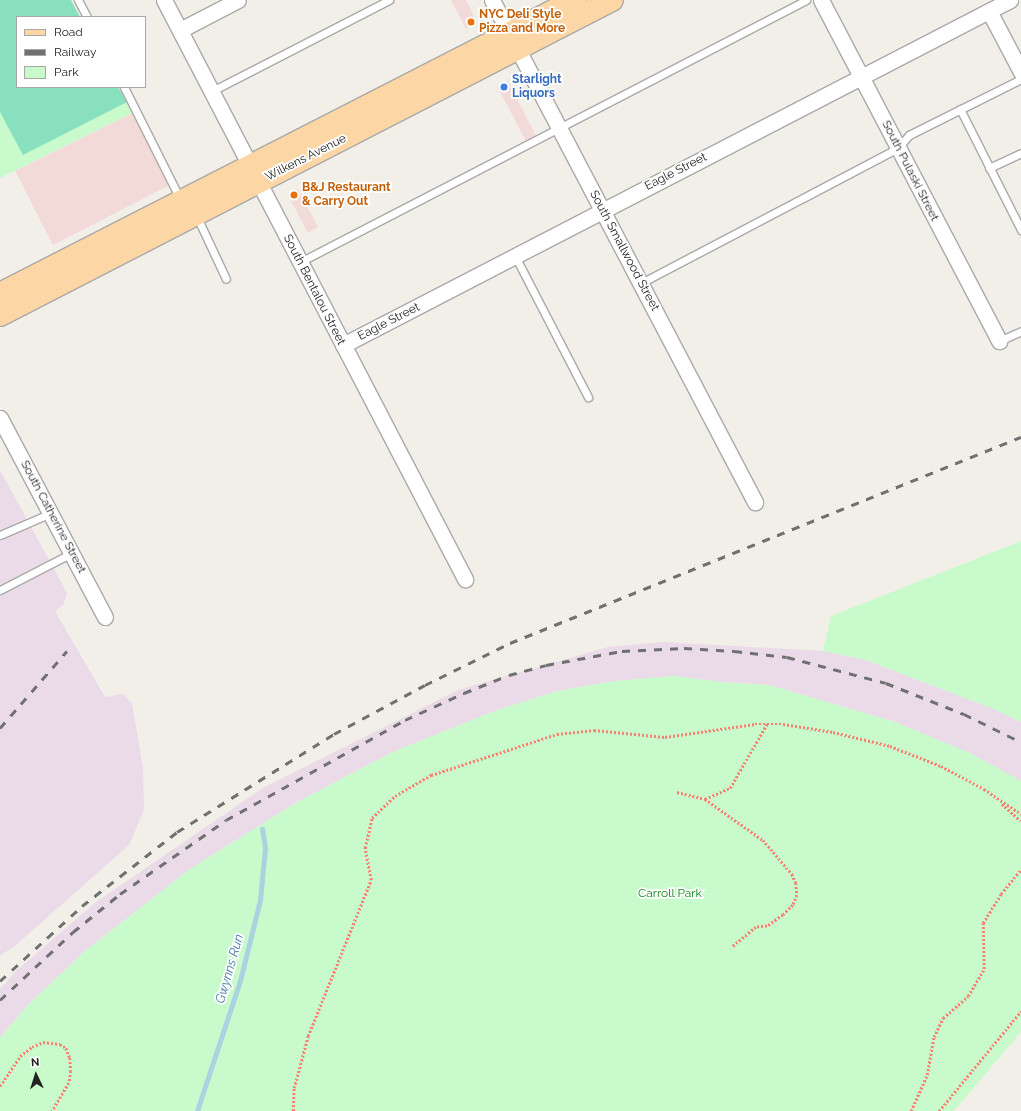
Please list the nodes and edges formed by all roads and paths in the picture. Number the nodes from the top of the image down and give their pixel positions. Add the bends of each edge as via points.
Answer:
1 (78, 0) edge
2 (164, 0) edge
3 (238, 0) edge
4 (389, 0) edge
5 (492, 0) edge
6 (575, 0) edge
7 (612, 0) edge
8 (806, 0) edge
9 (823, 0) edge
10 (1010, 0) edge
11 (989, 11) junction
12 (86, 16) edge
13 (180, 30) junction
14 (513, 41) junction
15 (1021, 72) edge
16 (861, 76) junction
17 (1021, 79) edge
18 (125, 88) edge
19 (212, 91) junction
20 (960, 109) junction
21 (559, 128) junction
22 (898, 148) junction
23 (1021, 153) edge
24 (989, 168) junction
25 (254, 174) junction
26 (188, 208) junction
27 (602, 211) junction
28 (1021, 230) edge
29 (515, 256) junction
30 (300, 262) junction
31 (226, 279) dead end
32 (640, 283) junction
33 (0, 294) edge
34 (0, 315) edge
35 (1021, 331) edge
36 (998, 341) joint
37 (343, 345) junction
38 (588, 397) dead end
39 (0, 418) edge
40 (756, 502) dead end
41 (51, 513) junction
42 (0, 535) edge
43 (72, 552) junction
44 (465, 579) dead end
45 (0, 590) edge
46 (105, 617) dead end
47 (767, 724) junction
48 (677, 792) dead end
49 (989, 794) junction
50 (705, 799) junction
51 (1021, 814) edge
52 (1021, 821) edge
53 (1021, 869) edge
54 (732, 947) dead end
55 (1021, 1011) edge
56 (0, 1086) edge
57 (52, 1111) edge
58 (293, 1111) edge
59 (911, 1111) edge
60 (939, 1111) edge

1 - 12 lane
2 - 13 street, South Bentalou Street
3 - 13 street
4 - 19 lane
5 - 14 street, South Smallwood Street
6 - 14 main road, Wilkens Avenue
7 - 14 main road, Wilkens Avenue
8 - 21 lane
9 - 16 street, South Pulaski Street
10 - 11 street, Eagle Street
11 - 15 street
11 - 16 street, Eagle Street
13 - 19 street, South Bentalou Street
14 - 21 street, South Smallwood Street
14 - 25 main road, Wilkens Avenue
16 - 22 street, South Pulaski Street
16 - 27 street, Eagle Street
17 - 20 lane
18 - 26 lane
19 - 25 street, South Bentalou Street
20 - 22 lane via 909,135
20 - 24 lane
21 - 27 street, South Smallwood Street
21 - 30 lane
22 - 32 lane
22 - 36 street, South Pulaski Street
23 - 24 lane
24 - 28 lane
25 - 26 main road, Wilkens Avenue
25 - 30 street, South Bentalou Street
26 - 31 lane
26 - 33 main road, Wilkens Avenue
26 - 34 main road, Wilkens Avenue
27 - 29 street, Eagle Street
27 - 32 street, South Smallwood Street
29 - 37 street, Eagle Street
29 - 38 lane
30 - 37 street, South Bentalou Street
32 - 40 street, South Smallwood Street
35 - 36 lane
37 - 44 street, South Bentalou Street
39 - 41 street, South Catherine Street
41 - 42 lane
41 - 43 street, South Catherine Street
43 - 45 lane
43 - 46 street, South Catherine Street
47 - 49 path via 808,727 890,746 941,766
47 - 50 path via 730,788
47 - 58 path via 665,737 594,730 557,734 431,775 395,796 372,818 365,848 370,880 308,1036 294,1088
48 - 50 path
49 - 51 path
49 - 52 path
50 - 54 path via 763,840 796,882 797,895 793,905 766,926 756,927
53 - 59 path via 983,922 984,969 968,996 943,1018 934,1037 927,1075
55 - 60 path
56 - 57 path via 20,1056 32,1047 47,1042 60,1044 66,1048 71,1071 68,1082

